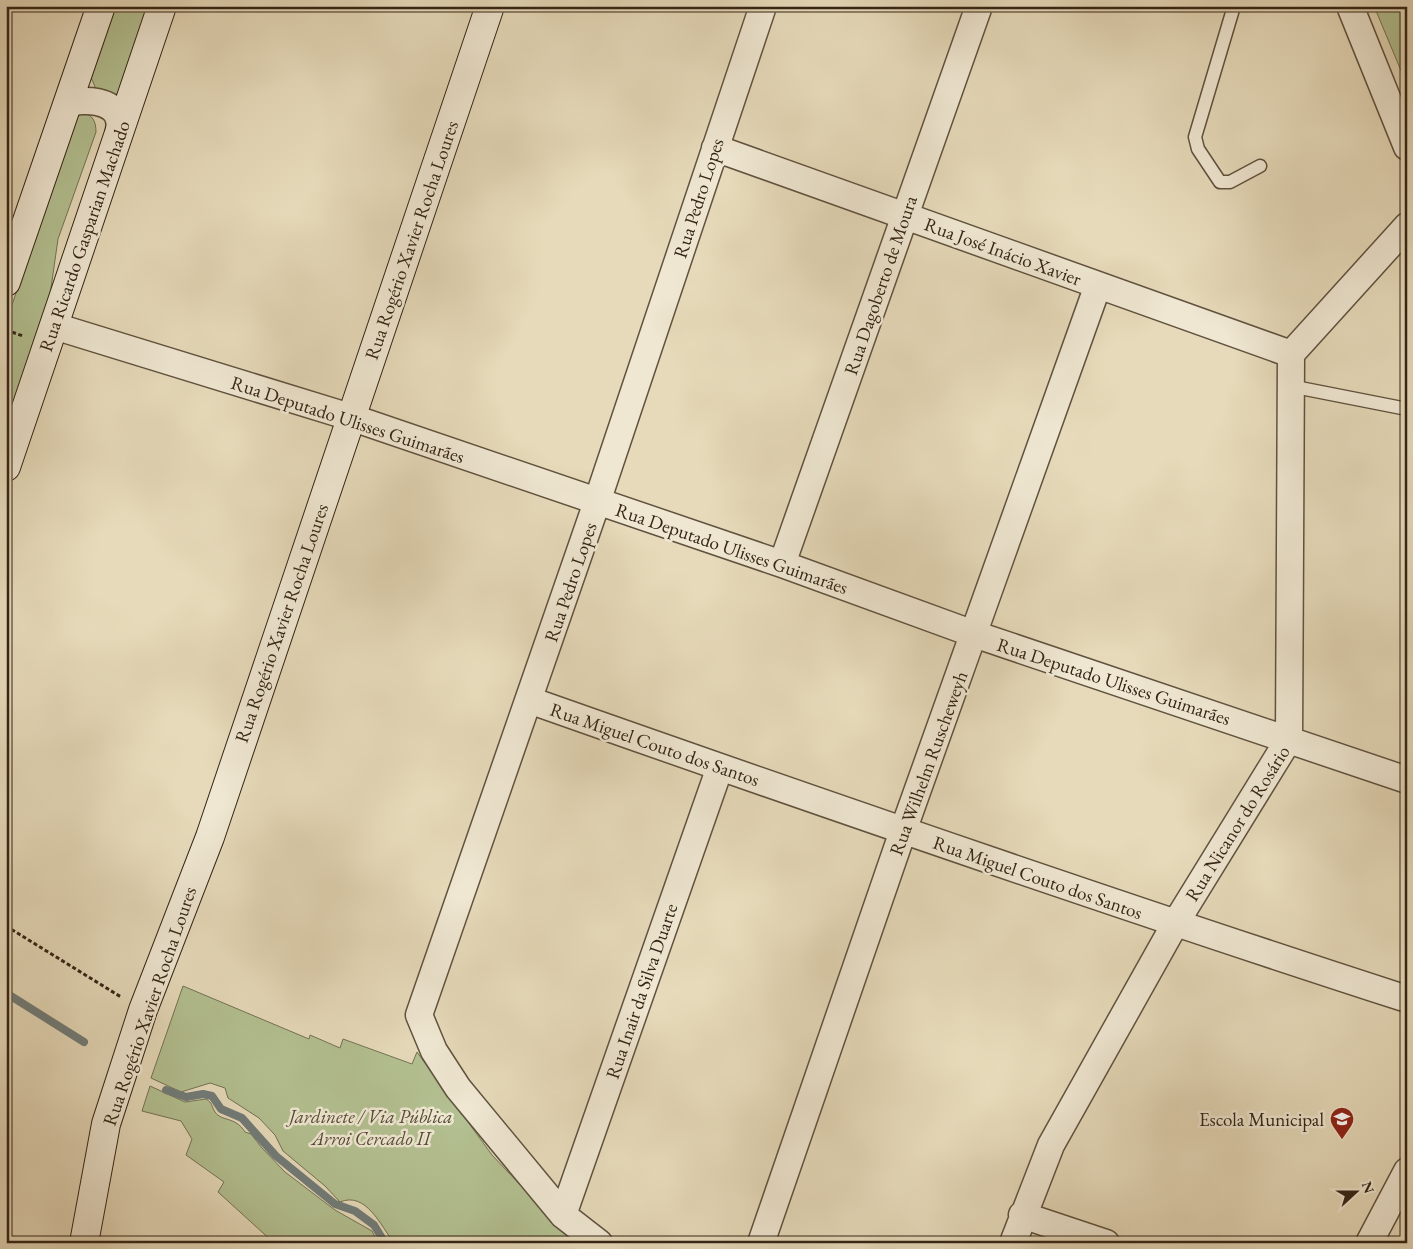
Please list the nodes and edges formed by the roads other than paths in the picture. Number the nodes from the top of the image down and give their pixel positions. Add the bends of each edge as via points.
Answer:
1 (101, 6) edge
2 (162, 6) edge
3 (490, 6) edge
4 (763, 6) edge
5 (979, 6) edge
6 (1234, 6) edge
7 (1350, 6) edge
8 (67, 105) junction
9 (118, 136) junction
10 (1407, 147) edge
11 (715, 148) junction
12 (1260, 166) dead end
13 (905, 216) junction
14 (1407, 226) edge
15 (6, 282) edge
16 (1098, 285) junction
17 (54, 326) junction
18 (1291, 354) junction
19 (1290, 386) junction
20 (1407, 409) edge
21 (350, 417) junction
22 (6, 466) edge
23 (597, 502) junction
24 (782, 564) junction
25 (974, 634) junction
26 (529, 700) junction
27 (1289, 739) junction
28 (720, 767) junction
29 (1407, 780) edge
30 (902, 831) junction
31 (1175, 924) junction
32 (1407, 999) edge
33 (1407, 1171) edge
34 (563, 1215) junction
35 (1022, 1215) junction
36 (84, 1243) edge
37 (599, 1243) edge
38 (761, 1243) edge
39 (1013, 1243) edge
40 (1106, 1243) edge
41 (1369, 1243) edge

1 - 8 street
2 - 9 street, Rua Ricardo Gasparian Machado
3 - 21 street, Rua Rogério Xavier Rocha Loures
4 - 11 street, Rua Pedro Lopes
5 - 13 street, Rua Dagoberto de Moura
6 - 12 lane via 1195,137 1198,149 1220,182 1230,182
7 - 10 street
8 - 9 street via 74,101 94,101 113,109 120,119
8 - 15 street
9 - 17 street, Rua Ricardo Gasparian Machado
11 - 13 street, Rua José Inácio Xavier
11 - 23 street, Rua Pedro Lopes
13 - 16 street, Rua José Inácio Xavier
13 - 24 street, Rua Dagoberto de Moura
14 - 18 street
16 - 18 street, Rua José Inácio Xavier
16 - 25 street, Rua Wilhelm Ruscheweyh
17 - 21 street, Rua Deputado Ulisses Guimarães
17 - 22 street, Rua Ricardo Gasparian Machado
18 - 19 street, Rua Nicanor do Rosário
19 - 20 lane
19 - 27 street, Rua Nicanor do Rosário
21 - 23 street, Rua Deputado Ulisses Guimarães
21 - 36 street, Rua Rogério Xavier Rocha Loures via 210,837 143,1010 106,1124
23 - 24 street, Rua Deputado Ulisses Guimarães
23 - 26 street, Rua Pedro Lopes
24 - 25 street, Rua Deputado Ulisses Guimarães
25 - 27 street, Rua Deputado Ulisses Guimarães
25 - 30 street, Rua Wilhelm Ruscheweyh
26 - 28 street, Rua Miguel Couto dos Santos
26 - 34 street, Rua Pedro Lopes via 419,1015 434,1051 458,1088
27 - 29 street, Rua Deputado Ulisses Guimarães
27 - 31 street, Rua Nicanor do Rosário
28 - 30 street, Rua Miguel Couto dos Santos
28 - 34 street, Rua Inair da Silva Duarte
30 - 31 street, Rua Miguel Couto dos Santos
30 - 38 street, Rua Wilhelm Ruscheweyh
31 - 32 street, Rua Miguel Couto dos Santos
31 - 35 street, Rua Nicanor do Rosário via 1051,1145
33 - 41 street
34 - 37 street
35 - 39 street, Rua Nicanor do Rosário
35 - 40 street

